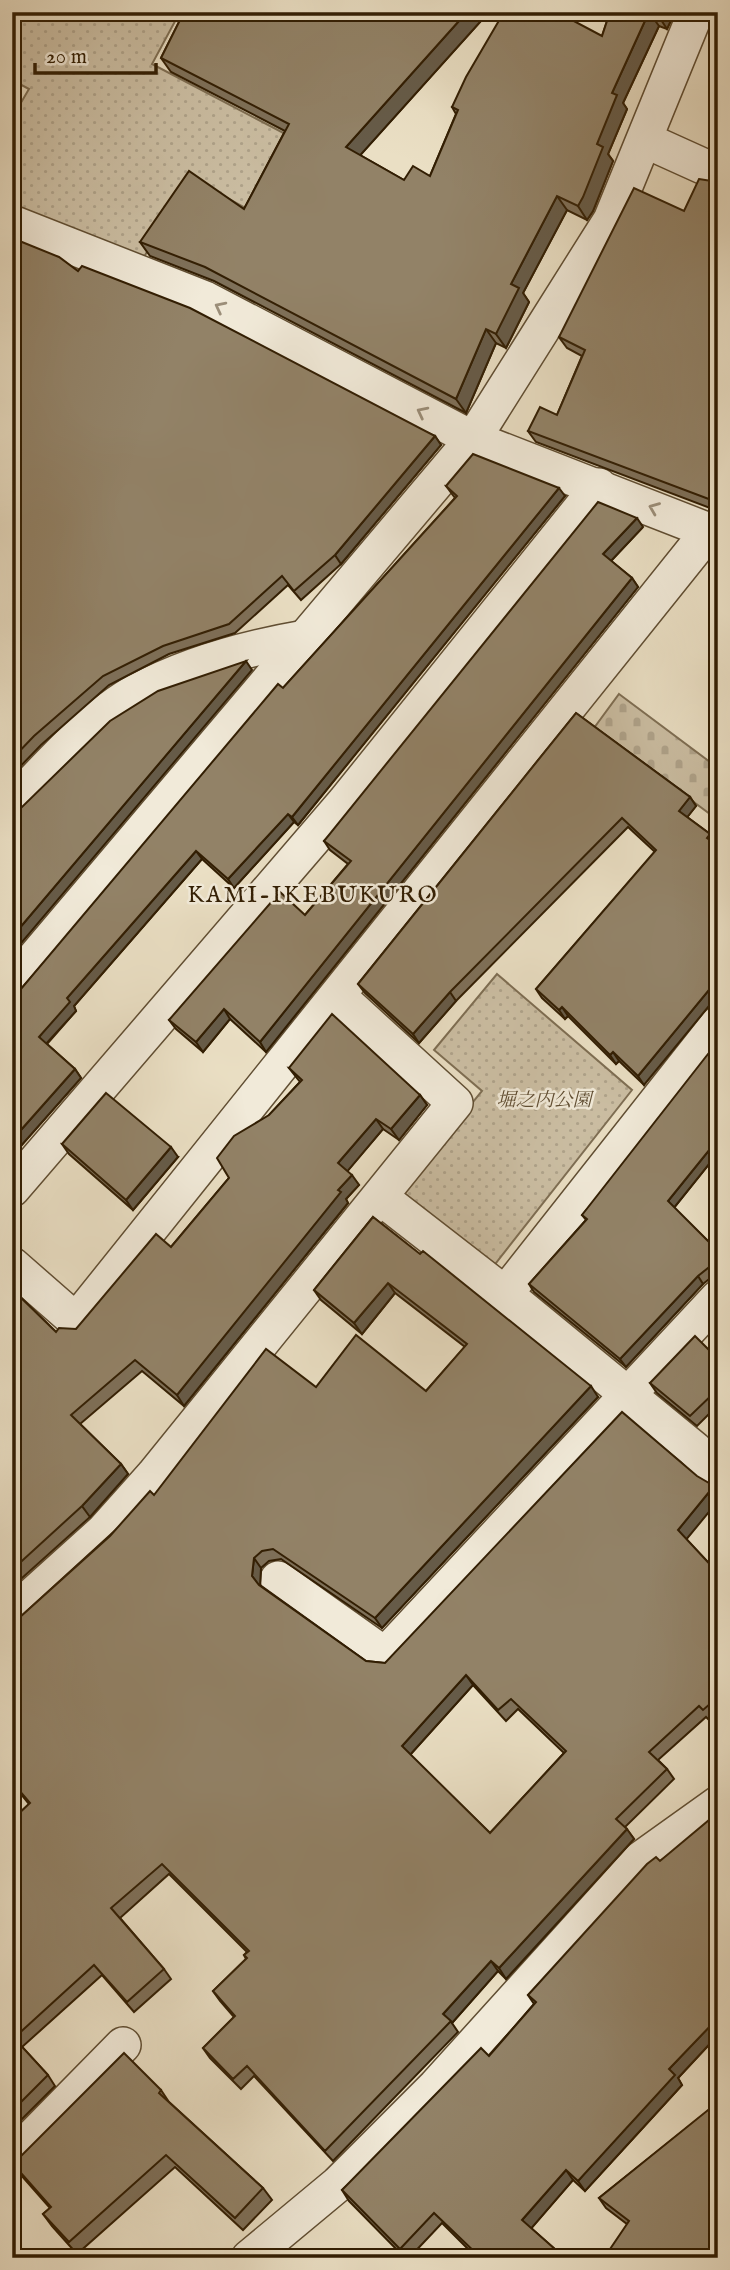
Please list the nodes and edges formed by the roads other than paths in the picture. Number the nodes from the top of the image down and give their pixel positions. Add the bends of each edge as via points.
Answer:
1 (696, 12) edge
2 (645, 140) junction
3 (718, 173) edge
4 (12, 223) edge
5 (474, 439) junction
6 (599, 486) junction
7 (713, 531) edge
8 (305, 638) junction
9 (12, 804) edge
10 (12, 985) edge
11 (338, 996) junction
12 (718, 1024) edge
13 (12, 1189) edge
14 (380, 1197) junction
15 (12, 1265) edge
16 (505, 1294) junction
17 (718, 1298) edge
18 (629, 1395) junction
19 (718, 1472) edge
20 (278, 1578) dead end
21 (12, 1614) edge
22 (718, 1804) edge
23 (123, 2045) dead end
24 (12, 2158) edge
25 (249, 2258) edge

1 - 2 street
2 - 3 street
2 - 5 street via 611,220
5 -> 4 street via 205,299
5 - 6 street
5 - 8 street
7 -> 6 street
6 - 13 street via 345,802
7 - 11 street
8 - 9 street via 241,650 134,692 74,740
8 - 10 street
11 - 14 street via 456,1103
11 - 15 street via 76,1321
12 - 16 street
14 - 16 street
14 - 21 street via 129,1503
16 - 18 street
17 - 18 street
18 - 19 street
18 - 20 street via 385,1655
22 - 25 street via 641,1858 436,2087 338,2184
23 - 24 street

